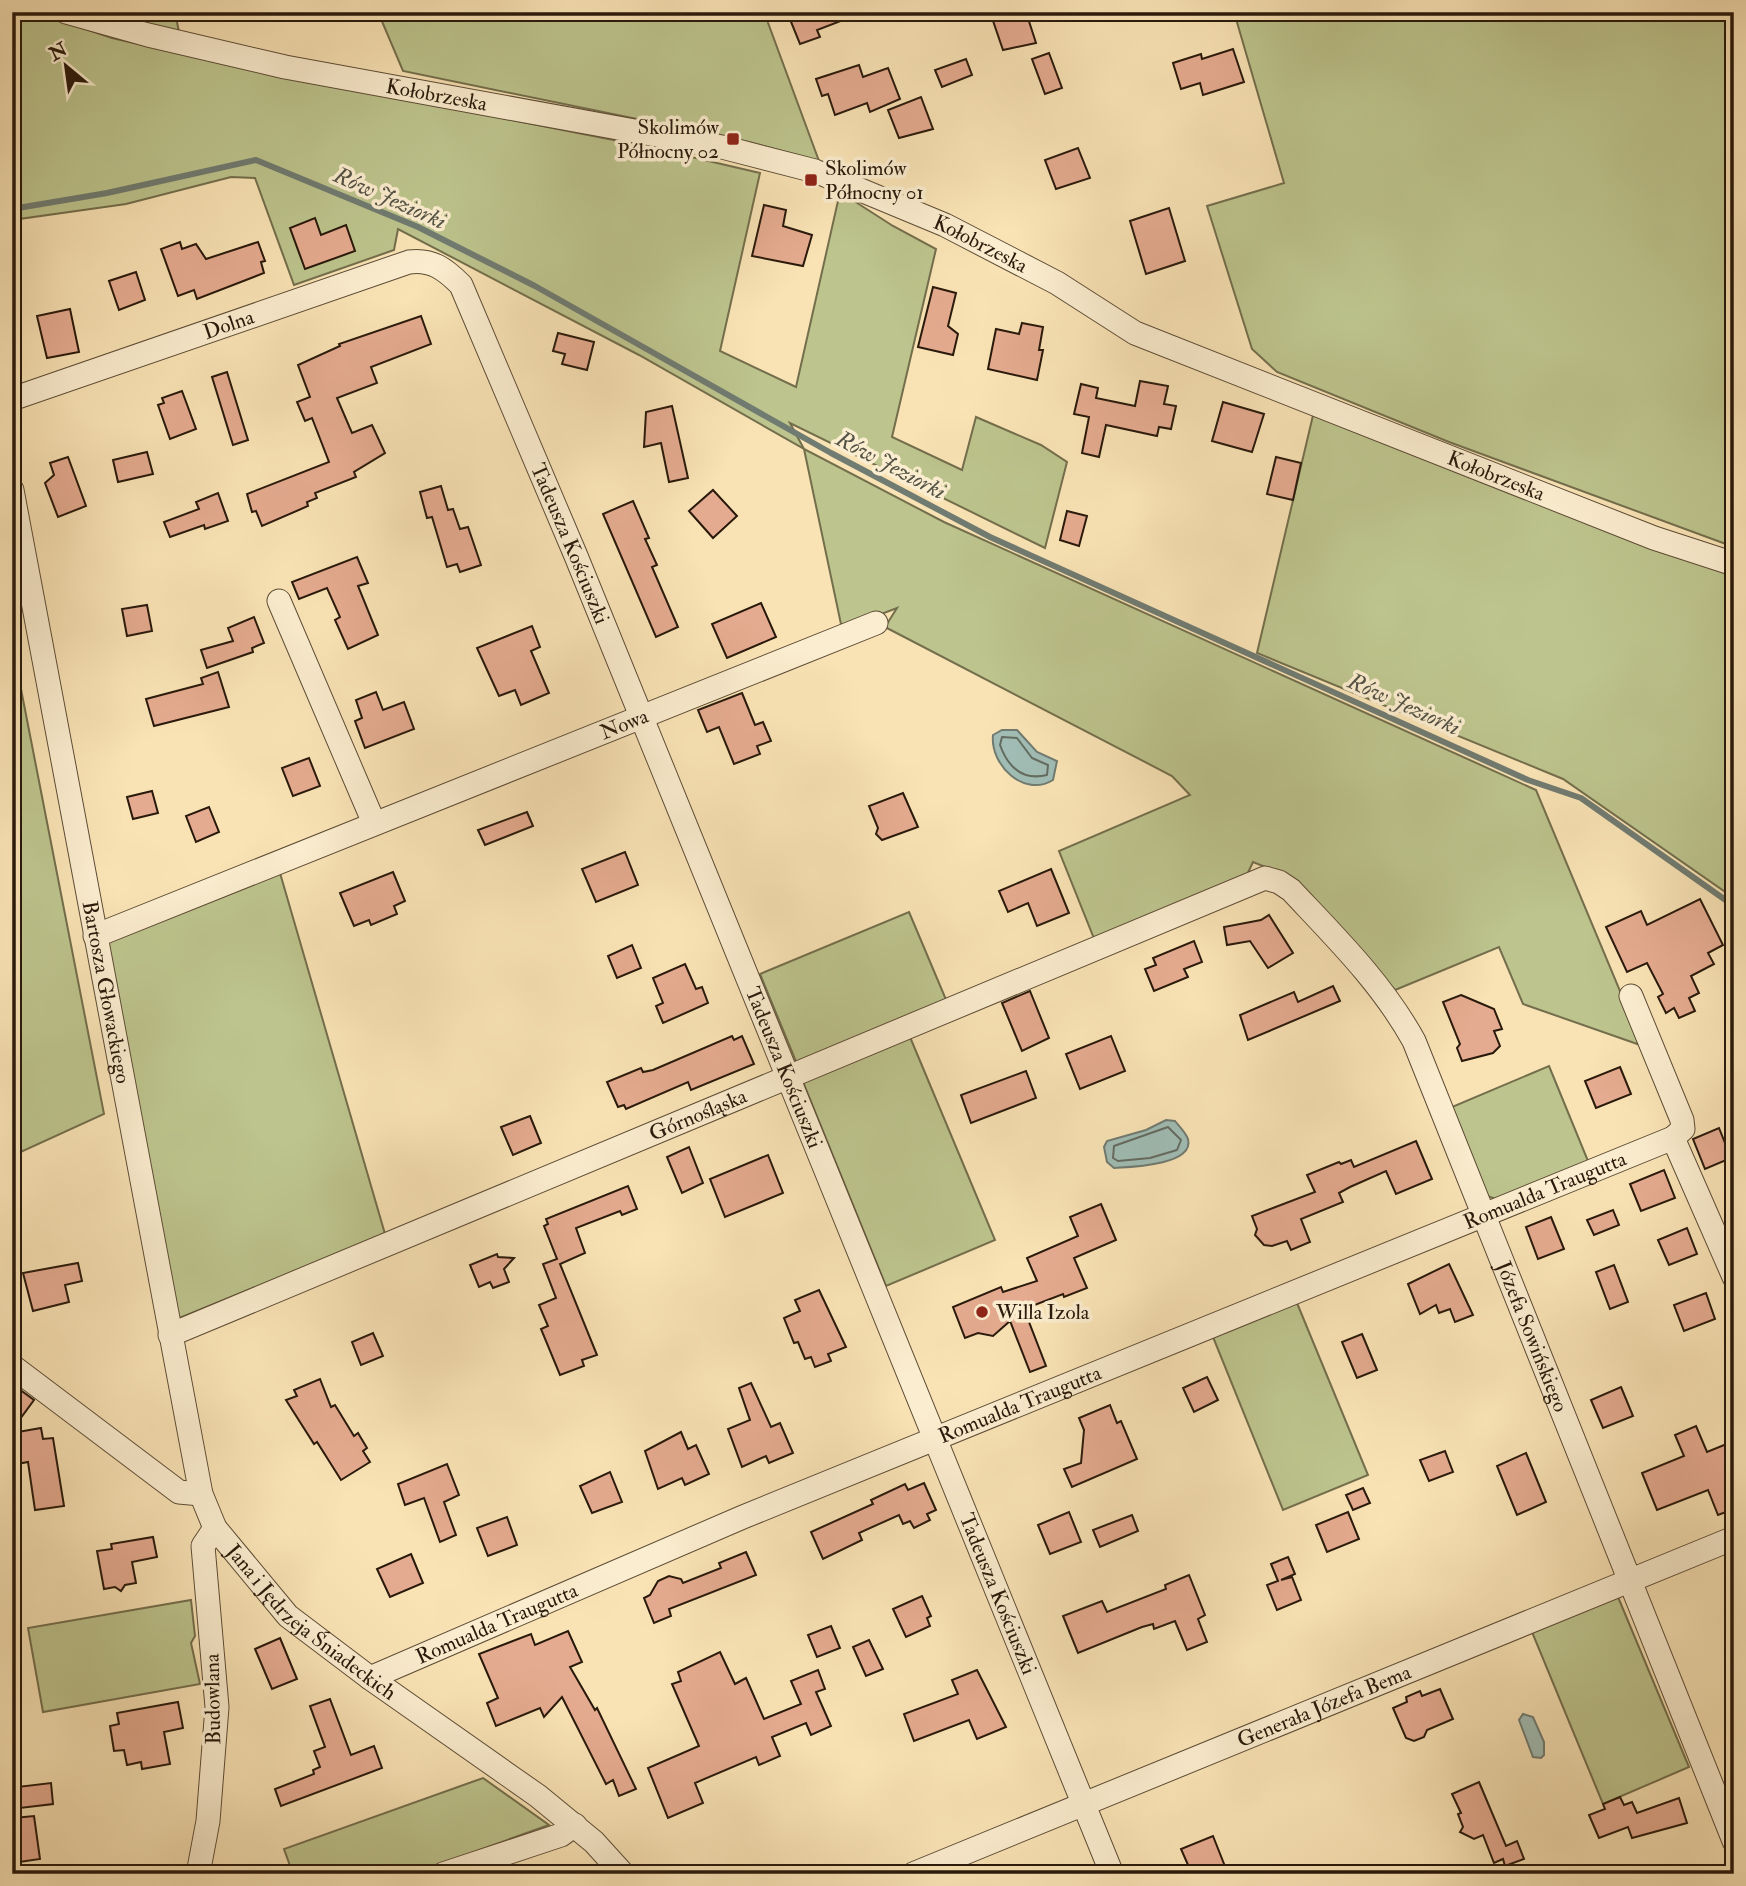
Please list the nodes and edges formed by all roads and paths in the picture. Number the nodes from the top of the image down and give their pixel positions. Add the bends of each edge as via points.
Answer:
1 (66, 12) edge
2 (445, 269) joint
3 (12, 399) edge
4 (12, 490) edge
5 (1734, 564) edge
6 (279, 601) dead end
7 (876, 623) dead end
8 (640, 718) junction
9 (374, 823) junction
10 (1265, 878) joint
11 (95, 936) junction
12 (1632, 996) dead end
13 (787, 1078) junction
14 (1673, 1138) junction
15 (1482, 1216) junction
16 (1734, 1277) edge
17 (170, 1335) junction
18 (12, 1366) edge
19 (934, 1439) junction
20 (201, 1494) junction
21 (215, 1528) junction
22 (1734, 1538) edge
23 (1629, 1581) junction
24 (370, 1678) junction
25 (1084, 1805) junction
26 (575, 1825) junction
27 (1734, 1841) edge
28 (198, 1874) edge
29 (443, 1874) edge
30 (623, 1874) edge
31 (914, 1874) edge
32 (1112, 1874) edge

1 - 5 street, Kołobrzeska via 285,67 722,147 815,171 945,225 1057,283 1135,332 1654,538
2 - 3 street, Dolna via 421,260 409,262
2 - 8 street, Tadeusza Kościuszki via 461,285
4 - 11 street, Bartosza Głowackiego
6 - 9 street
7 - 8 street, Nowa
8 - 9 street, Nowa
8 - 13 street, Tadeusza Kościuszki
9 - 11 street, Nowa
10 - 13 street, Górnośląska
10 - 15 street, Józefa Sowińskiego via 1291,890 1395,1007 1414,1041
11 - 17 street, Bartosza Głowackiego
12 - 14 street via 1682,1119 1683,1129
13 - 17 street, Górnośląska
13 - 19 street, Tadeusza Kościuszki
14 - 15 street, Romualda Traugutta
14 - 16 street
15 - 19 street, Romualda Traugutta
15 - 23 street, Józefa Sowińskiego
17 - 20 street, Bartosza Głowackiego
18 - 20 street via 179,1492
19 - 24 street, Romualda Traugutta
19 - 25 street, Tadeusza Kościuszki
20 - 21 street, Jana i Jędrzeja Śniadeckich
21 - 24 street, Jana i Jędrzeja Śniadeckich via 288,1616
21 - 28 street, Budowlana via 203,1546 218,1707 208,1821
22 - 23 street, Generała Józefa Bema
23 - 25 street, Generała Józefa Bema
23 - 27 street, Józefa Sowińskiego
24 - 26 street, Jana i Jędrzeja Śniadeckich
25 - 31 street, Generała Józefa Bema
25 - 32 street, Tadeusza Kościuszki
26 - 29 street via 561,1835
26 - 30 street, Jana i Jędrzeja Śniadeckich

